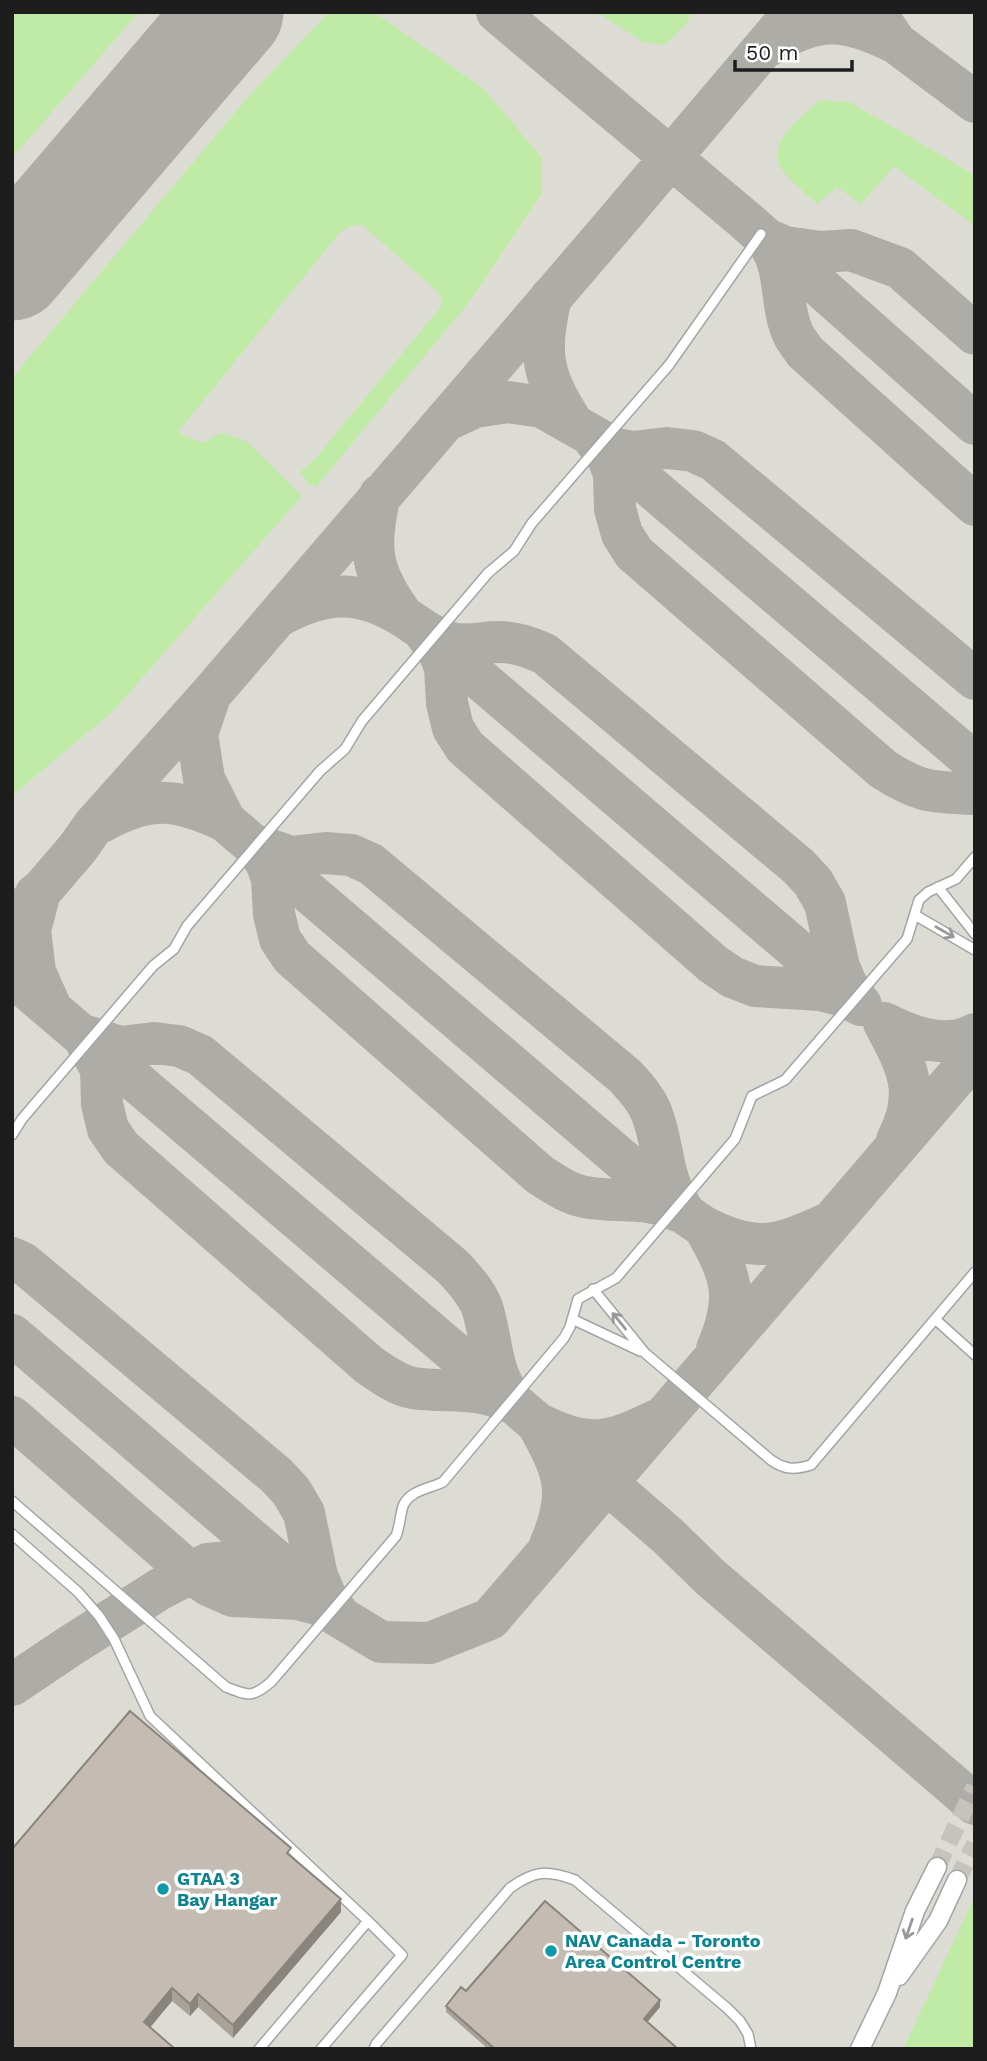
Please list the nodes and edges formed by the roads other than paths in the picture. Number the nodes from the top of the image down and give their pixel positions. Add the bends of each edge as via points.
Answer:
1 (761, 234) dead end
2 (975, 857) edge
3 (938, 887) junction
4 (915, 915) junction
5 (975, 934) edge
6 (975, 950) edge
7 (12, 1135) edge
8 (975, 1272) edge
9 (593, 1289) junction
10 (572, 1318) junction
11 (935, 1319) junction
12 (645, 1353) junction
13 (975, 1355) edge
14 (12, 1501) edge
15 (12, 1534) edge
16 (937, 1867) tunnel mouth
17 (957, 1880) tunnel mouth
18 (368, 1921) junction
19 (887, 1993) junction
20 (259, 2049) edge
21 (321, 2049) edge
22 (374, 2049) edge
23 (751, 2049) edge
24 (860, 2049) edge

1 - 7 lane via 669,365
2 - 3 lane via 956,879
3 - 4 lane via 923,895
3 - 5 lane
4 -> 6 lane
4 - 9 lane via 907,939 785,1080 752,1096 735,1139 616,1278
8 - 11 lane
9 - 10 lane via 578,1299
12 -> 9 lane
10 - 12 lane
10 - 14 lane via 564,1338 443,1482 407,1499 397,1536 256,1694 226,1687
11 - 12 lane via 811,1465 793,1469 772,1460
11 - 13 lane
15 - 18 lane via 78,1591 99,1616 114,1639 141,1707
16 -> 19 street via 915,1911
17 - 19 street via 938,1921
18 - 20 lane
18 - 21 lane via 402,1955
19 - 24 street
22 - 23 lane via 510,1888 544,1872 575,1880 703,1987 740,2021

